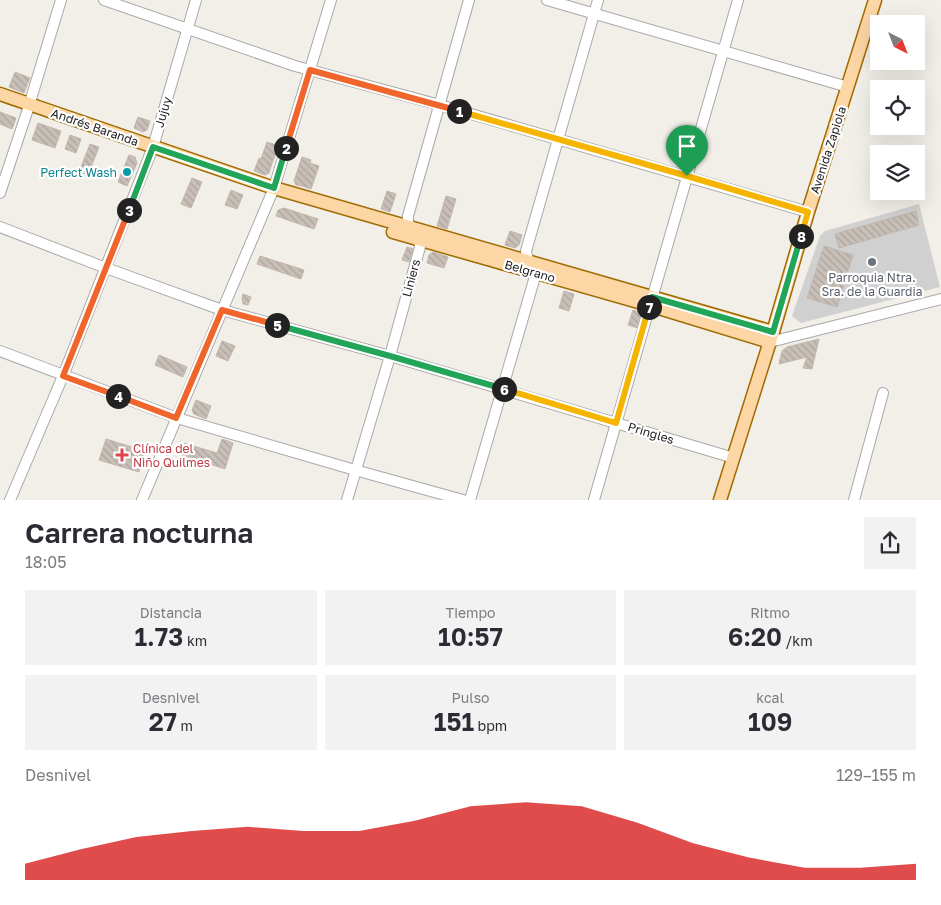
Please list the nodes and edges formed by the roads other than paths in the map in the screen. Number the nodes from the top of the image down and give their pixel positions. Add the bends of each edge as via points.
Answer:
1 (61, 0) edge
2 (104, 0) edge
3 (196, 0) edge
4 (331, 0) edge
5 (469, 0) edge
6 (547, 0) edge
7 (598, 0) edge
8 (738, 0) edge
9 (875, 0) edge
10 (594, 14) junction
11 (187, 29) junction
12 (724, 50) junction
13 (310, 70) junction
14 (848, 87) junction
15 (0, 94) edge
16 (0, 103) edge
17 (440, 105) junction
18 (28, 108) junction
19 (558, 140) junction
20 (152, 151) junction
21 (687, 176) junction
22 (273, 192) junction
23 (0, 193) edge
24 (808, 212) junction
25 (0, 227) edge
26 (410, 228) junction
27 (419, 239) junction
28 (532, 267) junction
29 (106, 268) junction
30 (941, 299) edge
31 (651, 301) junction
32 (222, 310) junction
33 (772, 337) junction
34 (0, 351) edge
35 (390, 356) junction
36 (63, 376) junction
37 (502, 388) junction
38 (883, 392) dead end
39 (176, 418) junction
40 (616, 423) junction
41 (734, 458) junction
42 (355, 470) junction
43 (10, 500) edge
44 (142, 500) edge
45 (346, 500) edge
46 (463, 500) edge
47 (470, 500) edge
48 (594, 500) edge
49 (720, 500) edge
50 (854, 500) edge

1 - 18 street
2 - 11 street
3 - 11 street, Jujuy
4 - 13 street
5 - 17 street
6 - 10 street
7 - 10 street
8 - 12 street
9 - 14 main road, Avenida Zapiola
10 - 12 street
10 - 19 street
11 - 13 street
11 - 20 street, Jujuy
12 - 14 street
12 - 21 street
13 - 17 street
13 - 22 street
14 - 24 main road, Avenida Zapiola
15 - 18 main road, Andrés Baranda
16 - 18 main road, Andrés Baranda
17 - 19 street
17 - 26 street via 408,216
18 - 20 main road, Andrés Baranda
18 - 23 street
19 - 21 street
19 - 28 street via 526,251
20 - 22 main road, Andrés Baranda
20 - 29 street, Jujuy
21 - 24 street
21 - 31 street
22 - 26 main road, Belgrano
22 - 27 main road, Belgrano
22 - 32 street
24 - 33 main road, Avenida Zapiola
25 - 29 street, Pringles
26 - 27 street
26 - 28 main road, Belgrano
27 - 28 main road, Belgrano
27 - 35 street, Liniers via 420,247
28 - 31 main road, Belgrano
28 - 37 street via 534,280
29 - 32 street, Pringles
29 - 36 street, Jujuy
30 - 33 street, Belgrano via 788,336
31 - 33 main road, Belgrano
31 - 40 street
32 - 35 street, Pringles
32 - 39 street
33 - 41 main road, Avenida Zapiola
34 - 36 street
35 - 37 street, Pringles
35 - 42 street, Liniers
36 - 39 street
36 - 43 street, Jujuy
37 - 40 street, Pringles
37 - 47 street
38 - 50 street
39 - 42 street
39 - 44 street
40 - 41 street, Pringles
40 - 48 street
41 - 49 main road, Avenida Zapiola
42 - 45 street, Liniers
42 - 46 street

